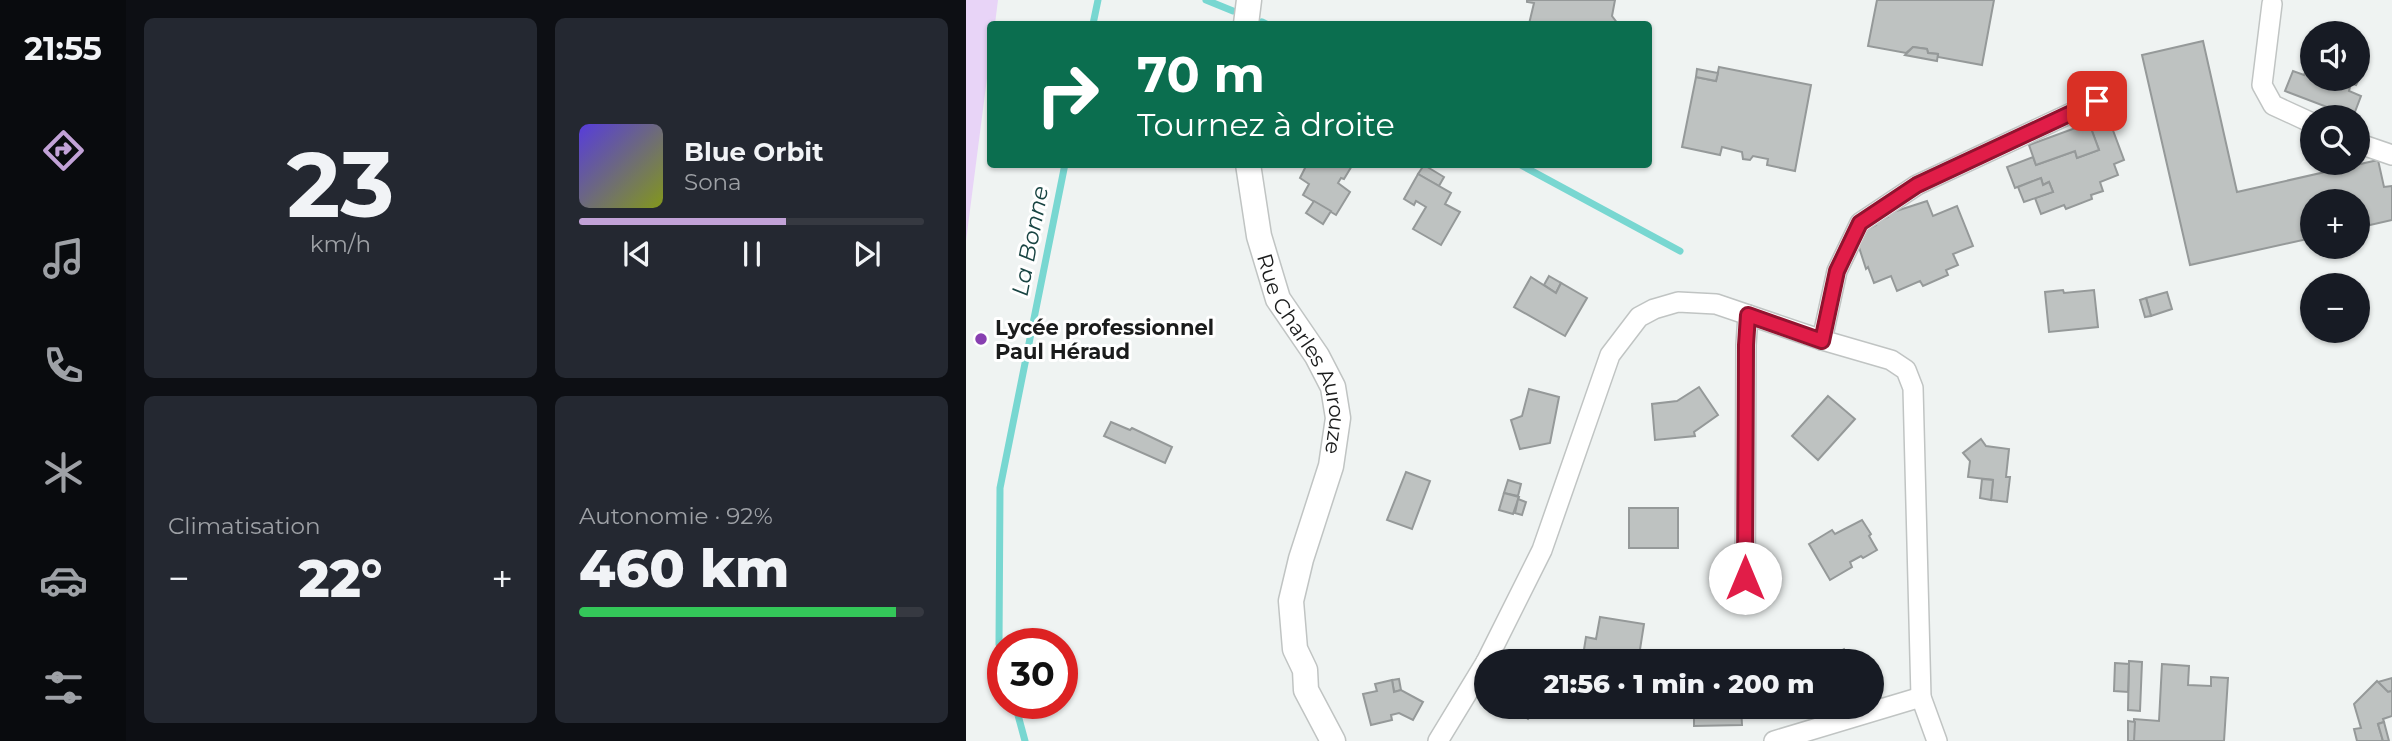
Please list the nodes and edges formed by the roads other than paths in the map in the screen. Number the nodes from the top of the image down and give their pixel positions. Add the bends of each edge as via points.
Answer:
1 (1249, 0) edge
2 (2272, 4) dead end
3 (1246, 21) edge
4 (2097, 101) dead end
5 (2300, 117) edge
6 (2370, 147) edge
7 (2392, 155) edge
8 (1249, 168) edge
9 (1748, 315) junction
10 (1822, 341) junction
11 (1745, 604) dead end
12 (1492, 649) edge
13 (1474, 682) edge
14 (1921, 697) junction
15 (1333, 741) edge
16 (1438, 741) edge
17 (1774, 741) edge
18 (1937, 741) edge

1 - 3 street
2 - 5 street via 2262,85 2273,105
4 - 10 street via 1917,185 1860,223 1837,271
6 - 7 street
8 - 15 street, Rue Charles Aurouze via 1259,236 1278,299 1333,387 1338,418 1331,466 1291,601 1295,649 1305,670 1306,690
9 - 10 street
9 - 11 street
9 - 12 street via 1716,304 1678,302 1639,317 1625,334 1611,355 1542,550
10 - 14 street via 1891,360 1906,370 1913,388
13 - 16 street
14 - 17 street
14 - 18 street

